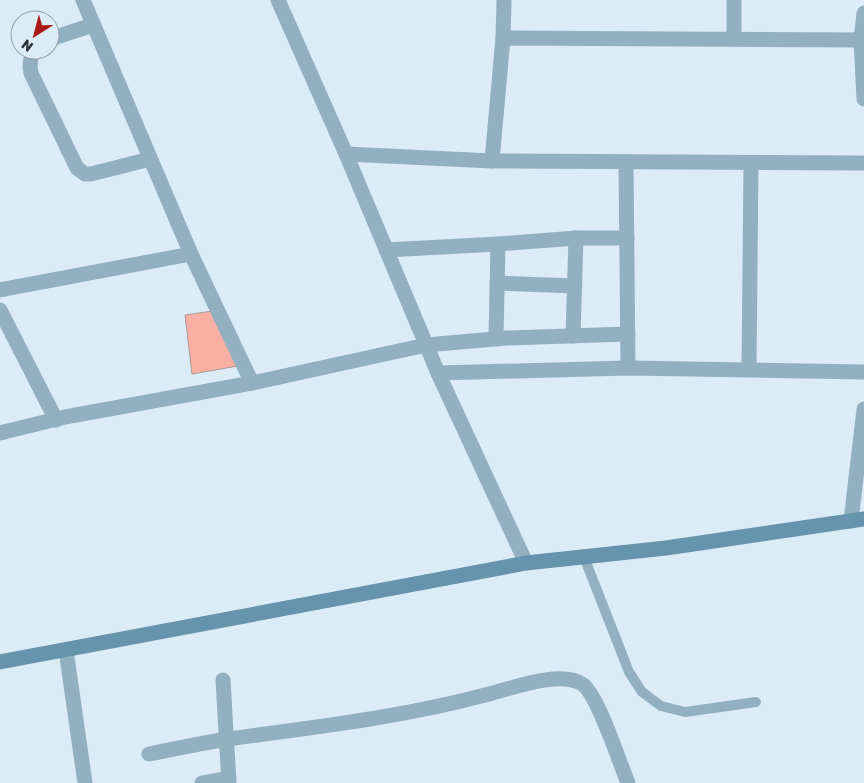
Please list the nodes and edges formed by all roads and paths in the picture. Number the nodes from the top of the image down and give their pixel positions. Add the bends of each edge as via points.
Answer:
1 (83, 0) edge
2 (278, 0) edge
3 (504, 0) edge
4 (734, 0) edge
5 (864, 14) edge
6 (92, 25) junction
7 (60, 36) edge
8 (503, 38) junction
9 (734, 38) junction
10 (861, 40) junction
11 (31, 60) edge
12 (864, 99) edge
13 (346, 154) junction
14 (150, 160) junction
15 (492, 162) junction
16 (626, 162) junction
17 (750, 163) junction
18 (864, 163) edge
19 (576, 238) junction
20 (627, 238) junction
21 (498, 244) junction
22 (386, 250) junction
23 (191, 254) junction
24 (497, 283) junction
25 (575, 286) junction
26 (0, 290) edge
27 (0, 310) edge
28 (628, 334) junction
29 (573, 336) junction
30 (496, 339) junction
31 (426, 345) junction
32 (628, 368) junction
33 (749, 369) junction
34 (864, 372) edge
35 (438, 374) junction
36 (252, 382) junction
37 (864, 409) edge
38 (56, 420) junction
39 (0, 434) edge
40 (858, 520) edge
41 (584, 556) junction
42 (526, 563) junction
43 (66, 650) junction
44 (0, 662) edge
45 (223, 680) dead end
46 (756, 702) dead end
47 (227, 739) junction
48 (149, 754) dead end
49 (229, 781) edge
50 (85, 783) edge
51 (202, 783) edge
52 (628, 783) edge

1 - 6 street
2 - 13 street
3 - 8 street
4 - 9 street
5 - 10 street
6 - 7 street
6 - 14 street
8 - 9 street
8 - 15 street
9 - 10 street
10 - 12 street
11 - 14 street via 31,73 77,168 91,174
13 - 15 street
13 - 22 street
14 - 23 street
15 - 16 street
16 - 17 street
16 - 20 street
17 - 18 street
17 - 33 street
19 - 20 street
19 - 21 street
19 - 25 street
20 - 28 street
21 - 22 street
21 - 24 street
22 - 31 street
23 - 26 street
23 - 36 street
24 - 25 street
24 - 30 street
25 - 29 street
27 - 38 street
28 - 29 street
28 - 32 street
29 - 30 street
30 - 31 street
31 - 35 street
31 - 36 street
32 - 33 street
32 - 35 street
33 - 34 street
35 - 42 street
36 - 38 street
37 - 40 street
38 - 39 street
40 - 41 main road via 666,548
41 - 42 main road
41 - 46 lane via 629,672 642,692 661,706 686,712
42 - 43 main road
43 - 44 main road
43 - 50 street
45 - 47 street
47 - 48 street
47 - 49 street
47 - 52 street via 452,704 538,681 566,679 582,684 594,698
49 - 51 street

